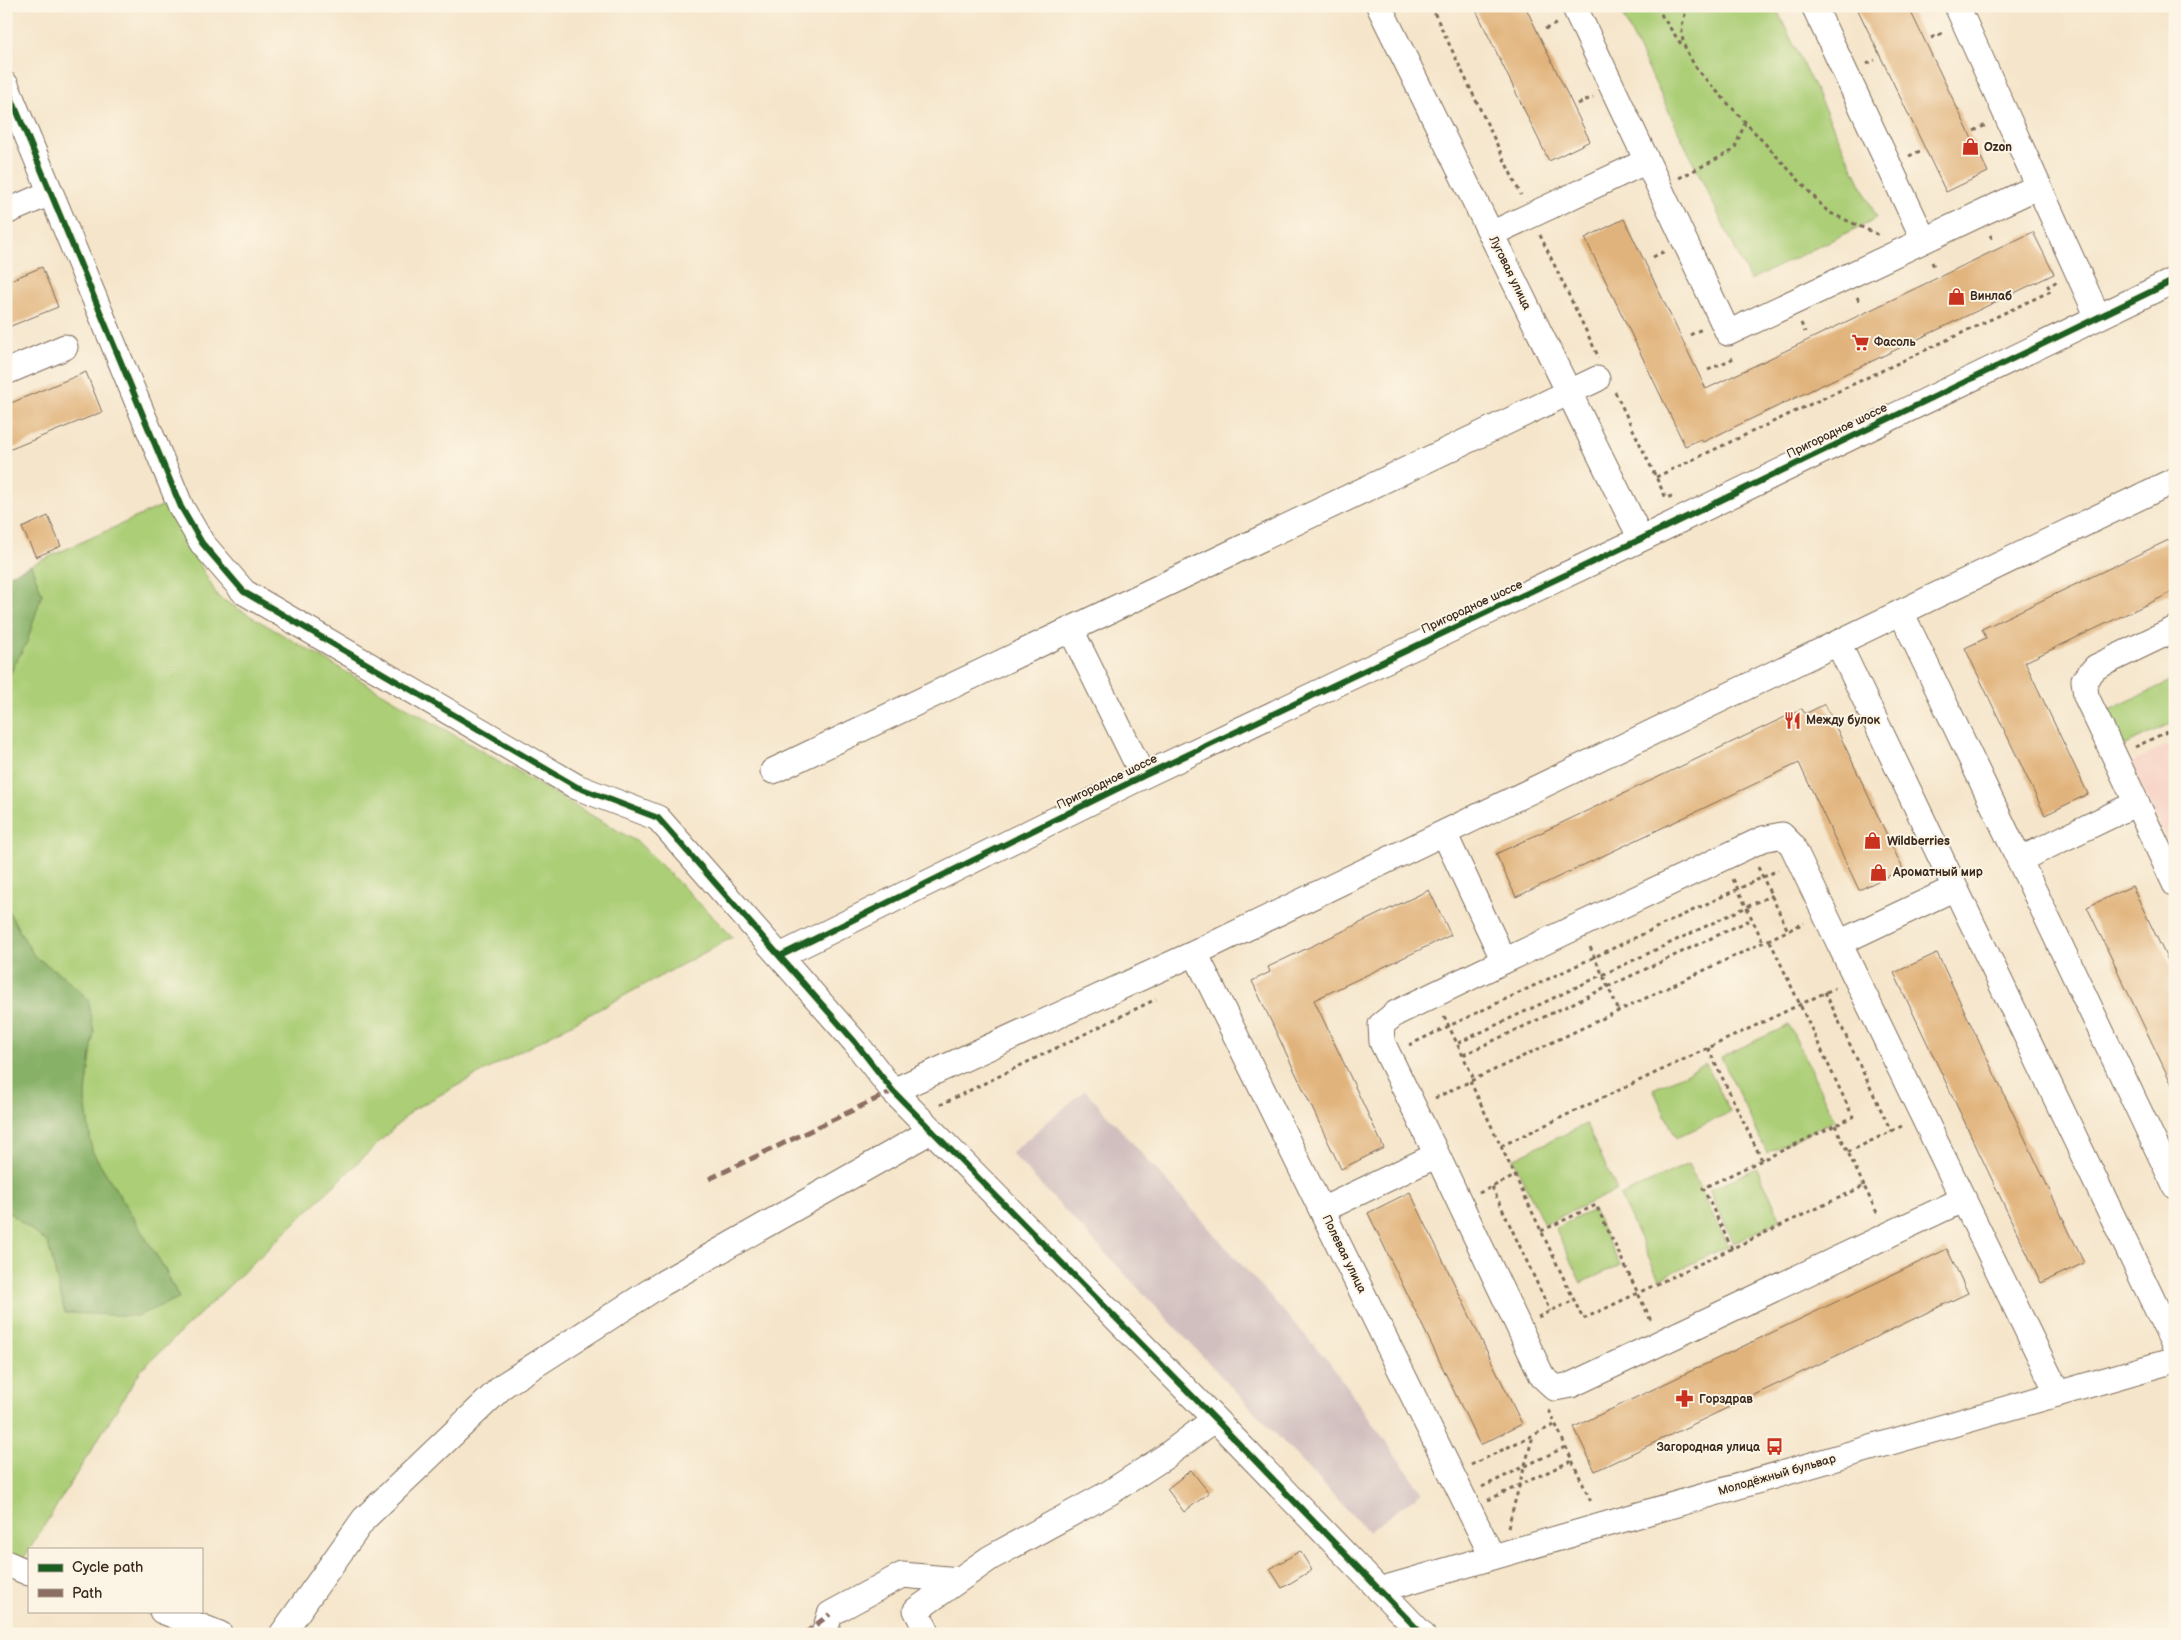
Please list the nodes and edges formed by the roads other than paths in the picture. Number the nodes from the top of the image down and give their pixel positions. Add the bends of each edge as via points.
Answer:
1 (1379, 6) edge
2 (1814, 6) edge
3 (1568, 14) edge
4 (1953, 18) edge
5 (6, 85) edge
6 (1647, 161) junction
7 (2039, 186) junction
8 (50, 192) junction
9 (6, 212) edge
10 (1491, 234) junction
11 (1924, 240) junction
12 (2175, 280) edge
13 (2098, 317) junction
14 (65, 347) dead end
15 (6, 372) edge
16 (1597, 379) dead end
17 (1569, 393) junction
18 (2175, 480) edge
19 (1641, 539) junction
20 (1900, 612) junction
21 (2175, 629) edge
22 (1071, 630) junction
23 (1838, 643) junction
24 (773, 771) dead end
25 (1143, 776) junction
26 (2136, 803) junction
27 (1444, 833) junction
28 (2019, 860) junction
29 (2175, 884) edge
30 (1955, 888) junction
31 (1839, 943) junction
32 (1195, 953) junction
33 (780, 956) junction
34 (1504, 961) junction
35 (893, 1092) junction
36 (924, 1124) junction
37 (1437, 1156) junction
38 (2175, 1186) edge
39 (1964, 1199) junction
40 (1322, 1210) junction
41 (2175, 1347) edge
42 (2175, 1360) edge
43 (2058, 1394) junction
44 (1215, 1419) junction
45 (1492, 1556) junction
46 (6, 1563) edge
47 (28, 1572) edge
48 (959, 1580) junction
49 (1379, 1590) junction
50 (165, 1612) edge
51 (220, 1634) edge
52 (282, 1634) edge
53 (824, 1634) edge
54 (928, 1634) edge
55 (1422, 1634) edge

1 - 10 street, Луговая улица
2 - 11 street
3 - 6 street
4 - 7 street
5 - 8 street
6 - 10 street
6 - 11 street via 1728,333
7 - 11 street
7 - 13 street
8 - 9 street
8 - 33 street via 181,507 202,544 244,592 577,787 658,818
10 - 17 street, Луговая улица
12 - 13 street, Пригородное шоссе
13 - 19 street, Пригородное шоссе
14 - 15 street
16 - 17 street
17 - 19 street, Луговая улица
17 - 22 street
18 - 20 street
19 - 25 street, Пригородное шоссе
20 - 23 street
20 - 28 street
21 - 26 street via 2096,667 2084,680 2086,696
22 - 24 street
22 - 25 street
23 - 27 street
23 - 30 street
25 - 33 street, Пригородное шоссе
26 - 28 street
26 - 29 street
27 - 32 street
27 - 34 street
28 - 38 street
30 - 31 street
30 - 41 street
31 - 34 street via 1792,845 1782,835 1763,839
31 - 39 street
32 - 35 street
32 - 40 street, Полевая улица
33 - 35 street via 855,1042
34 - 37 street via 1396,1013 1381,1025 1382,1042
35 - 36 street
36 - 44 street
36 - 52 street via 663,1283 504,1385 364,1519
37 - 39 street via 1542,1376 1555,1388 1571,1385
37 - 40 street
39 - 43 street
40 - 45 street, Полевая улица
42 - 43 street, Молодёжный бульвар
43 - 45 street, Молодёжный бульвар
44 - 48 street via 1109,1493 990,1558
44 - 49 street
45 - 49 street, Молодёжный бульвар
46 - 47 street
48 - 53 street via 902,1575 830,1614
48 - 54 street via 916,1610
49 - 55 street
50 - 51 street

